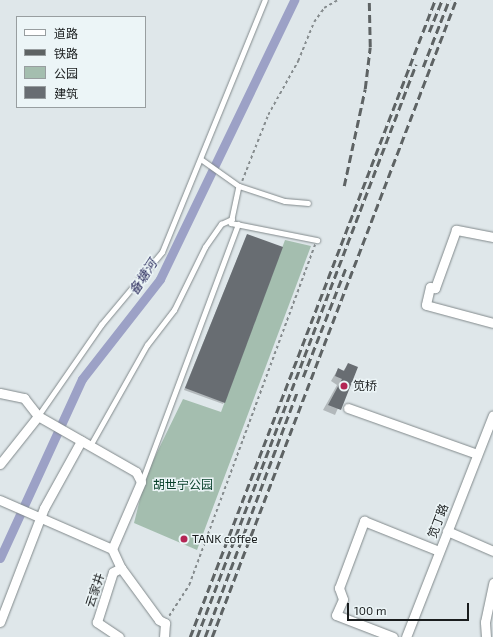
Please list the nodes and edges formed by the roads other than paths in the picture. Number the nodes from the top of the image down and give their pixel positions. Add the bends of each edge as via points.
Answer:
1 (265, 0) edge
2 (201, 159) junction
3 (239, 186) junction
4 (308, 203) dead end
5 (232, 219) junction
6 (238, 224) junction
7 (493, 237) edge
8 (317, 240) road end
9 (493, 323) edge
10 (0, 392) edge
11 (348, 408) dead end
12 (493, 415) edge
13 (40, 417) junction
14 (81, 441) junction
15 (89, 448) junction
16 (477, 454) junction
17 (0, 464) edge
18 (141, 482) junction
19 (0, 500) edge
20 (40, 517) junction
21 (447, 531) junction
22 (112, 549) junction
23 (439, 551) junction
24 (493, 552) edge
25 (121, 568) junction
26 (493, 583) edge
27 (0, 622) edge
28 (119, 637) edge
29 (164, 637) edge
30 (394, 637) edge
31 (406, 637) edge
32 (486, 637) edge

1 - 2 lane
2 - 3 lane
2 - 13 lane via 162,252 101,325
3 - 4 lane via 285,201
3 - 5 lane
5 - 6 lane via 231,223
5 - 15 lane via 221,224 206,248 174,310 147,345
6 - 8 lane
6 - 18 lane
7 - 9 street via 456,230 435,288 430,287 426,305
10 - 13 street via 24,398
11 - 16 street
12 - 16 street, 笕丁路
13 - 14 street
13 - 17 street
14 - 15 street
14 - 20 street
15 - 18 street via 136,472
16 - 21 street, 笕丁路
18 - 22 street
19 - 20 street
20 - 22 street
20 - 27 street
21 - 23 street, 笕丁路
21 - 24 street
22 - 25 street
23 - 30 street via 364,521 339,588 343,598 336,615
23 - 31 street, 笕丁路
25 - 28 street, 云家井 via 113,572 98,622
25 - 29 street via 159,620 166,623
26 - 32 street via 484,622

